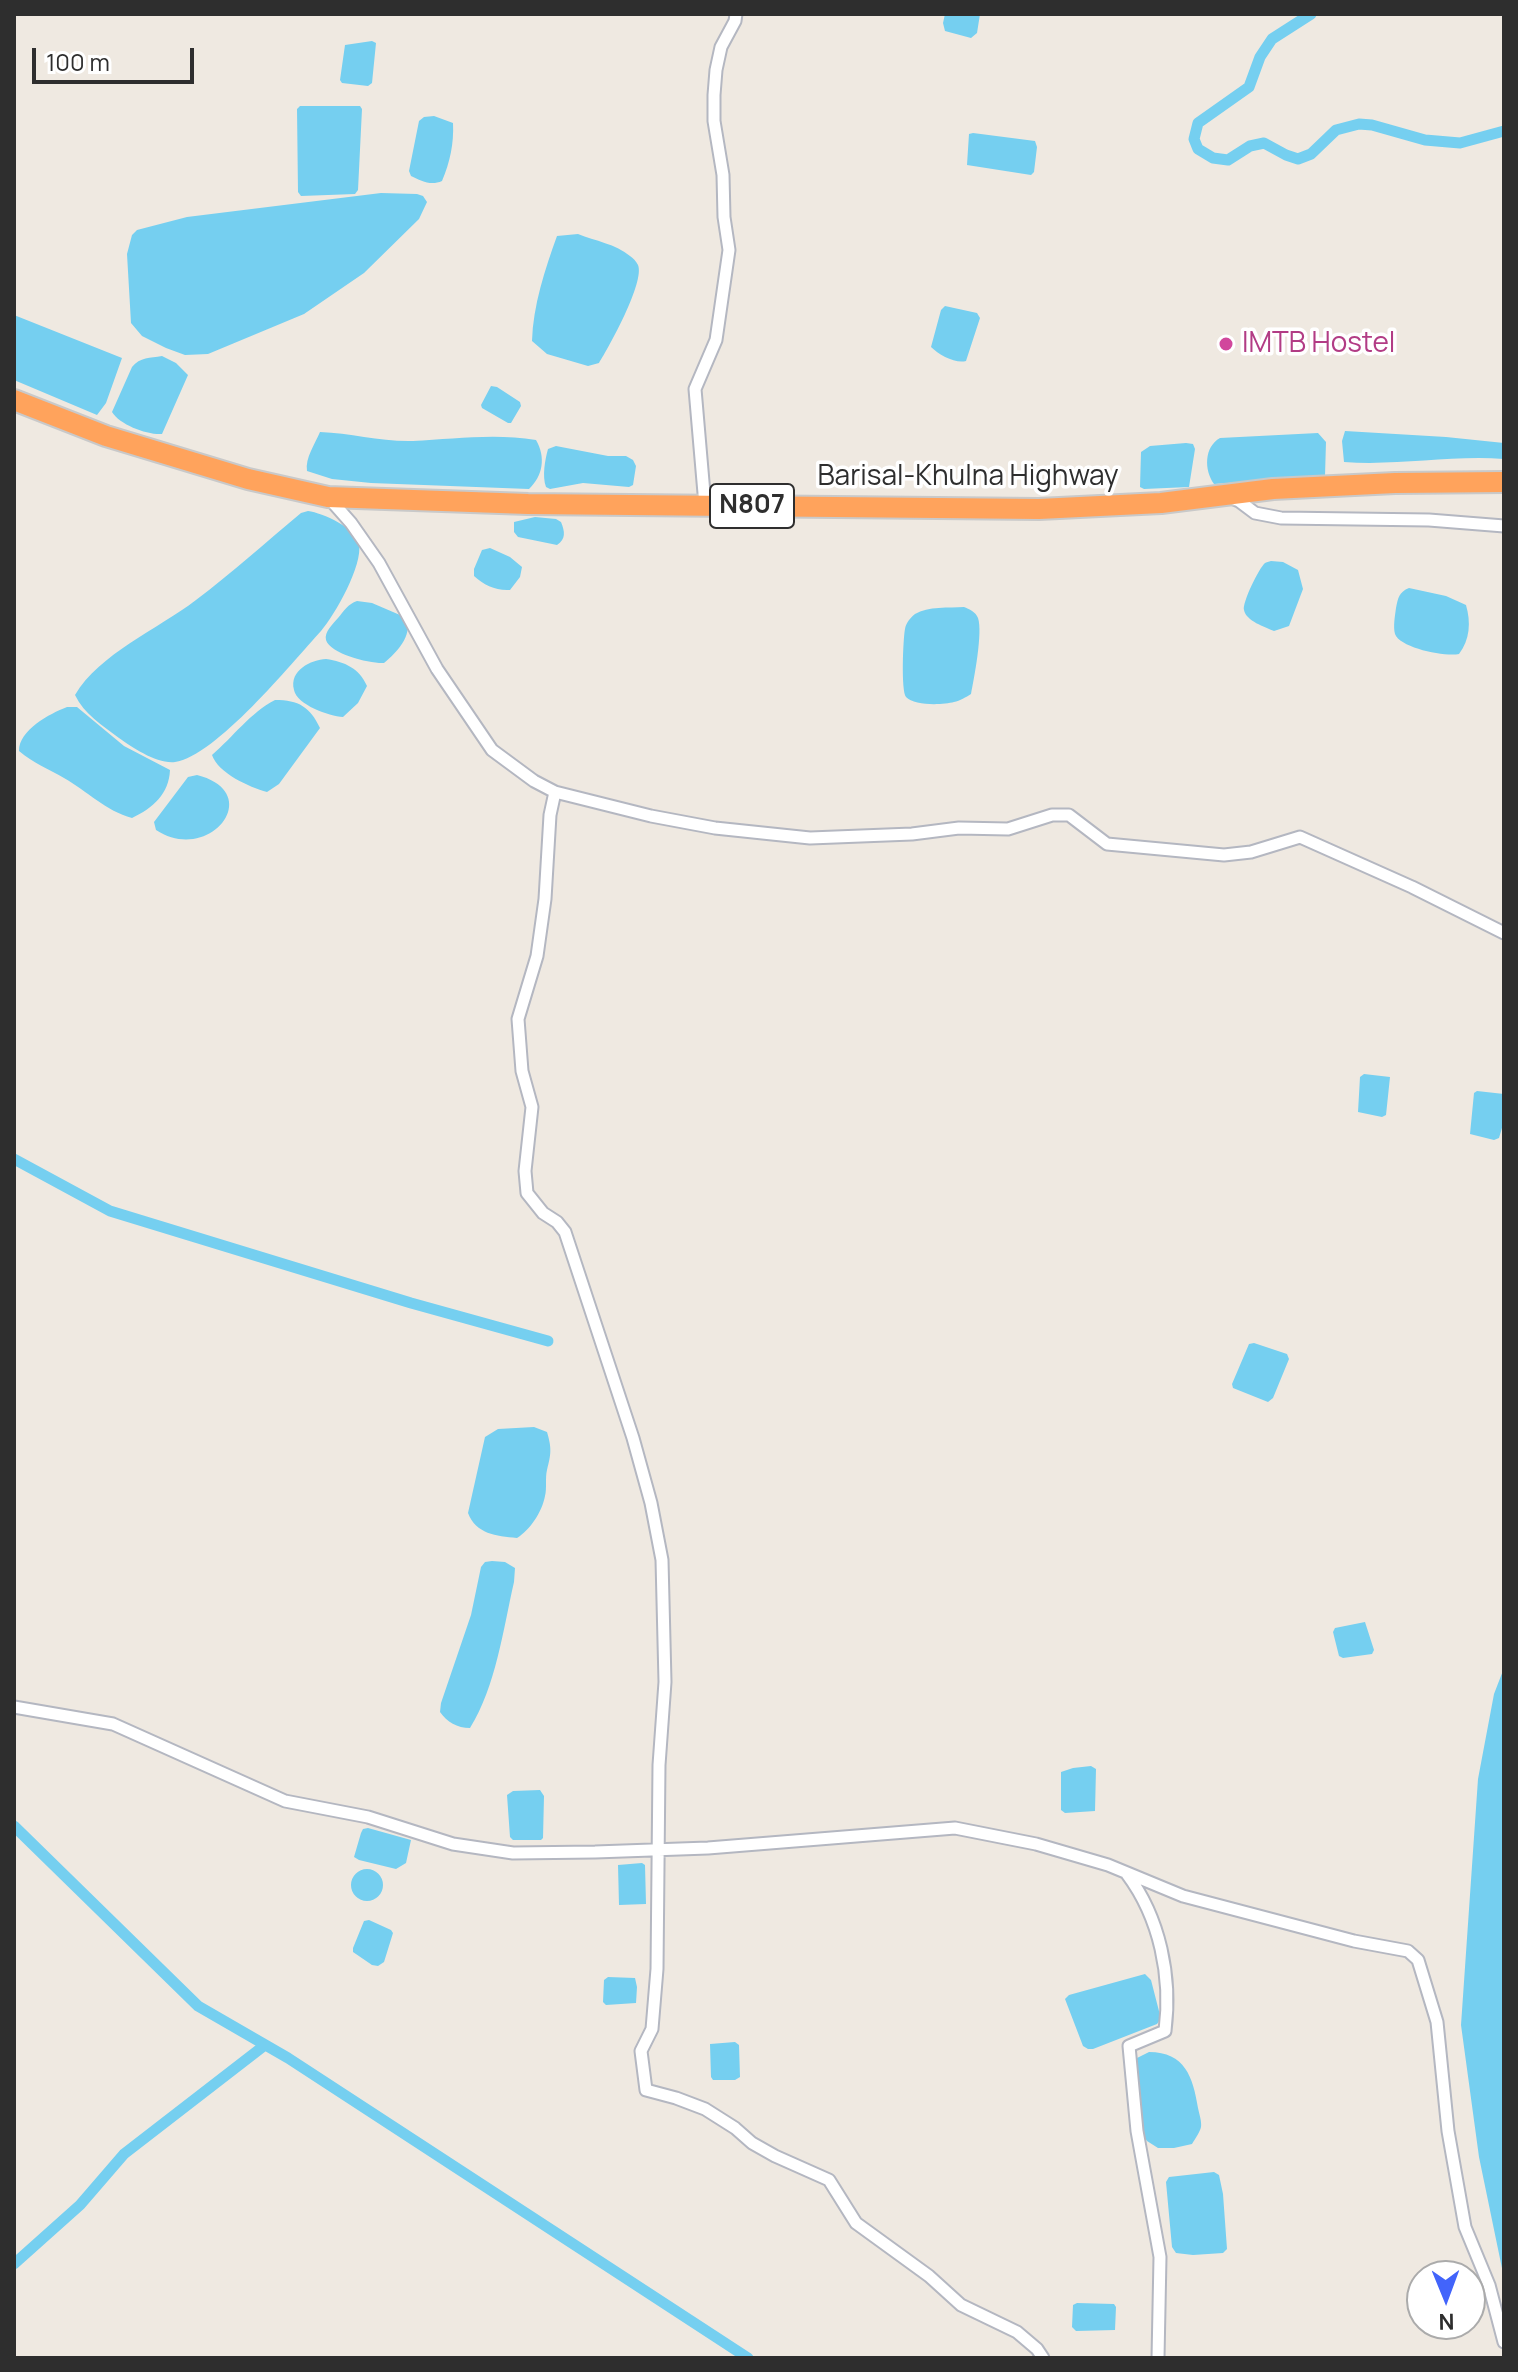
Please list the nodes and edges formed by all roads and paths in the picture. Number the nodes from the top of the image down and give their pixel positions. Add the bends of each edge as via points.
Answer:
1 (736, 14) edge
2 (14, 400) edge
3 (1504, 482) edge
4 (1225, 495) junction
5 (328, 497) junction
6 (705, 505) junction
7 (1504, 526) edge
8 (555, 792) junction
9 (1504, 933) edge
10 (14, 1707) edge
11 (658, 1848) junction
12 (1126, 1872) junction
13 (1504, 2342) edge
14 (1043, 2358) edge
15 (1158, 2358) edge

1 - 6 street via 721,47 714,95 729,250 716,340 695,389
2 - 5 highway, Barisal-Khulna Highway / N807 via 106,436
3 - 4 highway, Barisal-Khulna Highway / N807 via 1395,483
4 - 6 highway, Barisal-Khulna Highway / N807 via 1039,509
4 - 7 street via 1255,513 1281,518
5 - 6 highway, Barisal-Khulna Highway / N807
5 - 8 street via 379,563 437,669 492,750
8 - 9 street via 715,828 810,838 1008,829 1052,815 1069,815 1107,844 1224,855 1300,837
8 - 11 street via 537,956 518,1019 522,1071 532,1107 527,1193 565,1232 654,1517 662,1560 665,1682
10 - 11 street via 113,1724 285,1801 368,1817 453,1844 513,1853
11 - 12 street via 955,1828 1036,1844
11 - 14 street via 655,2007 641,2051 646,2090 705,2109 763,2149 829,2180 856,2223 961,2305 1017,2332
12 - 13 street via 1183,1896 1414,1954 1437,2022 1465,2227 1489,2285
12 - 15 street via 1156,1927 1166,1985 1165,2031 1129,2046 1137,2131 1160,2257

